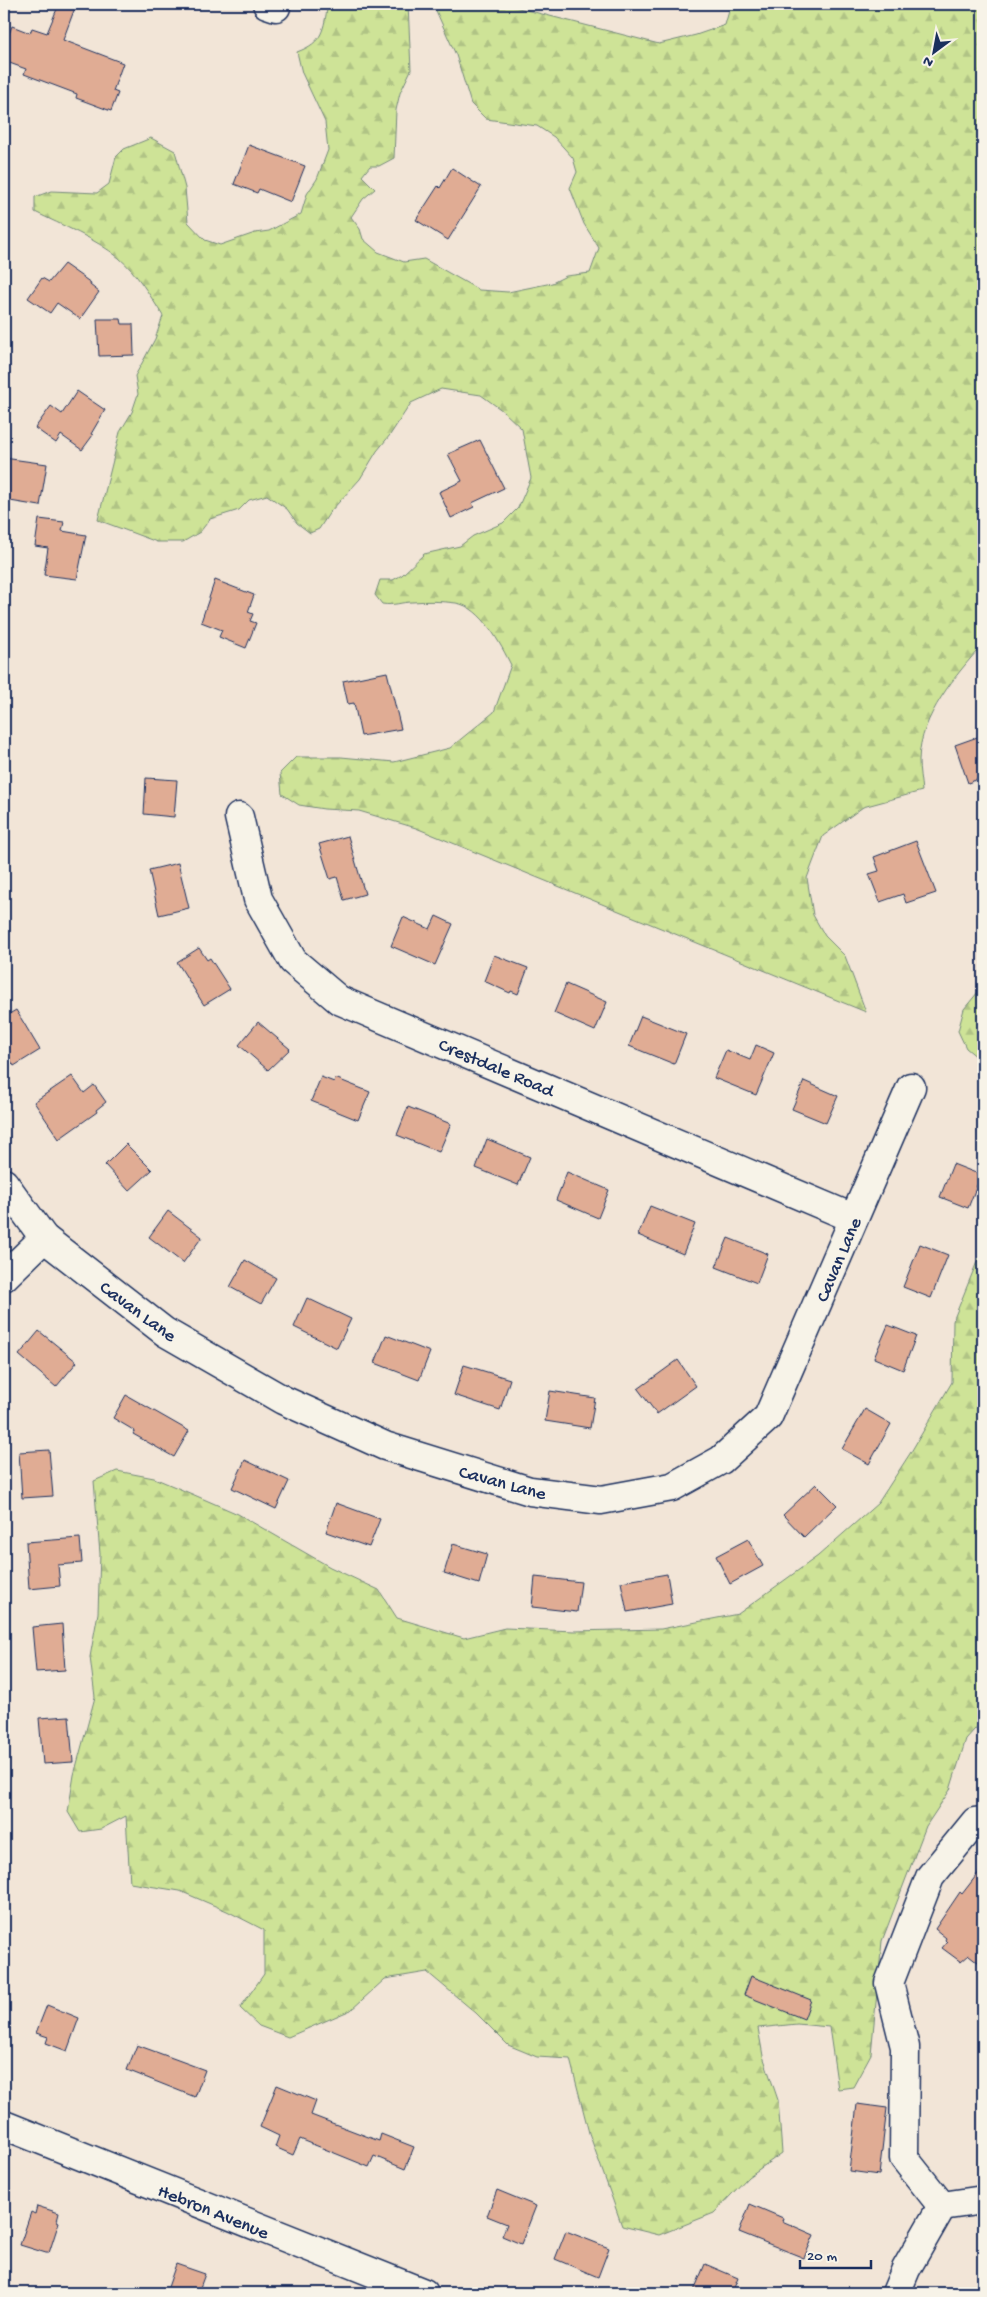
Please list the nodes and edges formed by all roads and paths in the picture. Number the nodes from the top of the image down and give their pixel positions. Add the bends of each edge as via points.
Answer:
1 (239, 817) dead end
2 (911, 1087) dead end
3 (4, 1182) edge
4 (853, 1218) junction
5 (44, 1238) junction
6 (4, 1277) edge
7 (983, 1821) edge
8 (4, 2125) edge
9 (983, 2200) edge
10 (942, 2206) junction
11 (424, 2293) edge
12 (896, 2293) edge

1 - 4 street, Crestdale Road via 258,899 293,961 339,1000
2 - 4 street, Cavan Lane
3 - 5 street, Cavan Lane
4 - 5 street, Cavan Lane via 768,1417 721,1460 672,1487 601,1500 530,1491 385,1446 283,1400 165,1332
5 - 6 street
7 - 10 street via 974,1822 930,1877 889,1983 905,2047 904,2158
8 - 11 street, Hebron Avenue
9 - 10 street
10 - 12 street

